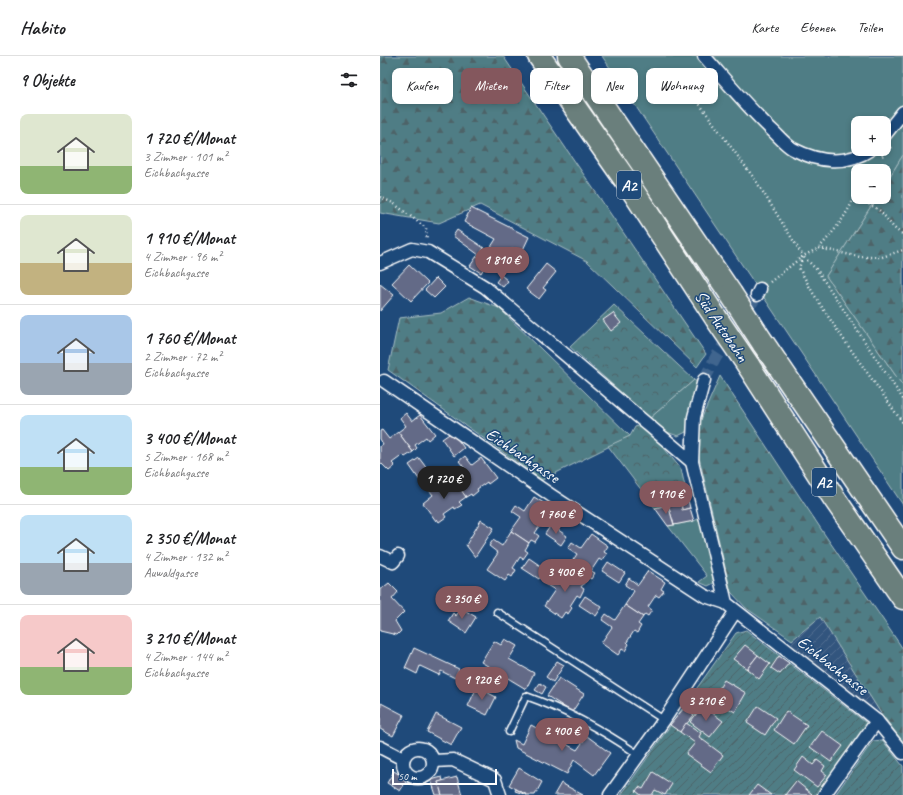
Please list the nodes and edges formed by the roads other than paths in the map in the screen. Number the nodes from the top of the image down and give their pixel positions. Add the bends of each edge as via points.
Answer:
1 (539, 56) edge
2 (569, 56) edge
3 (704, 56) edge
4 (903, 112) edge
5 (891, 127) edge
6 (860, 156) edge
7 (380, 263) edge
8 (704, 380) tunnel mouth
9 (384, 381) dead end
10 (692, 462) junction
11 (903, 548) edge
12 (380, 556) edge
13 (398, 556) dead end
14 (903, 598) edge
15 (726, 603) junction
16 (497, 612) dead end
17 (735, 612) junction
18 (664, 720) junction
19 (877, 721) junction
20 (509, 732) dead end
21 (380, 747) edge
22 (903, 753) edge
23 (639, 755) junction
24 (403, 759) junction
25 (434, 761) junction
26 (500, 795) edge
27 (610, 795) edge
28 (824, 795) edge

1 - 14 highway, Süd Autobahn / A2, bridge via 629,185 834,498
2 - 11 highway, Süd Autobahn / A2, bridge
3 - 6 street via 791,148 831,162
4 - 5 street
7 - 10 street via 412,249 428,252 485,287
8 - 10 street via 694,417
9 - 15 street, Eichbachgasse via 552,496 705,596
10 - 15 street
12 - 13 street via 393,562
15 - 17 street, Eichbachgasse
16 - 18 lane
17 - 18 street
17 - 19 street, Eichbachgasse
18 - 23 street
19 - 22 street, Eichbachgasse
19 - 28 street
20 - 23 lane via 526,696 610,735
21 - 24 street
23 - 27 street
24 - 25 street via 408,751 422,748 430,753
24 - 25 street via 408,774 417,778 428,776 434,767
25 - 26 street via 453,760 495,780

